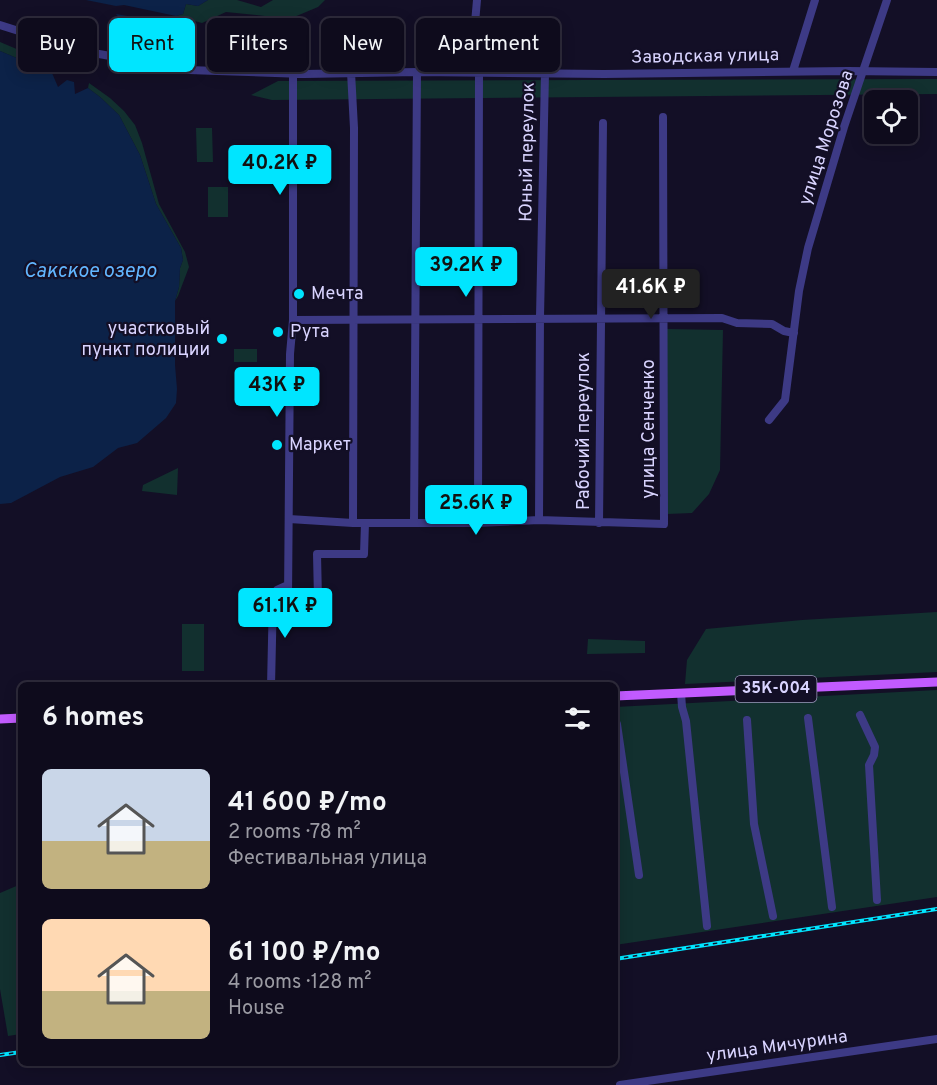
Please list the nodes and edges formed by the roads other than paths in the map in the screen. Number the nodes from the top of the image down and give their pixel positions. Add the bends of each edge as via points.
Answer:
1 (477, 0) edge
2 (815, 0) edge
3 (887, 0) edge
4 (0, 25) edge
5 (793, 71) junction
6 (864, 71) junction
7 (351, 72) joint
8 (417, 72) joint
9 (937, 72) edge
10 (293, 73) junction
11 (479, 73) junction
12 (545, 73) junction
13 (663, 117) dead end
14 (603, 123) dead end
15 (664, 318) junction
16 (600, 319) junction
17 (292, 320) junction
18 (353, 320) junction
19 (416, 320) junction
20 (478, 320) junction
21 (540, 320) junction
22 (794, 333) junction
23 (769, 420) dead end
24 (289, 519) junction
25 (539, 520) junction
26 (353, 523) junction
27 (365, 523) junction
28 (414, 523) junction
29 (478, 523) junction
30 (599, 523) junction
31 (288, 585) junction
32 (271, 682) edge
33 (937, 682) edge
34 (681, 693) junction
35 (618, 696) edge
36 (860, 715) dead end
37 (18, 718) edge
38 (808, 718) dead end
39 (0, 719) edge
40 (747, 720) dead end
41 (618, 731) edge
42 (639, 875) dead end
43 (877, 900) dead end
44 (832, 907) dead end
45 (773, 916) dead end
46 (707, 926) dead end
47 (937, 1039) edge
48 (620, 1085) edge

1 - 11 street
2 - 5 street
3 - 6 street, улица Морозова
4 - 10 street, Заводская улица via 99,54 189,70
5 - 6 street, Заводская улица
5 - 12 street, Заводская улица
6 - 9 street, Заводская улица
6 - 22 street, улица Морозова via 808,248
7 - 10 street, Заводская улица
7 - 18 street
8 - 11 street, Заводская улица
8 - 19 street
10 - 17 street
11 - 12 street, Заводская улица
11 - 20 street
12 - 21 street, Юный переулок
13 - 15 street, улица Сенченко
14 - 16 street, Рабочий переулок
15 - 16 street
15 - 22 street via 722,318 737,323 772,324
15 - 30 street, улица Сенченко via 664,524
16 - 21 street
16 - 30 street, Рабочий переулок
17 - 18 street
17 - 24 street
18 - 19 street
18 - 26 street
19 - 20 street
19 - 28 street
20 - 21 street
20 - 29 street
21 - 25 street, Юный переулок
22 - 23 street, улица Морозова via 785,399
24 - 26 street
24 - 31 street
25 - 29 street
25 - 30 street
26 - 27 street
27 - 28 street
27 - 31 street via 364,554 317,554 318,599 288,599
28 - 29 street
31 - 32 street via 273,595
33 - 34 main road, 35К-004
34 - 35 main road, 35К-004
34 - 46 street
36 - 43 street via 875,747 869,765
37 - 39 main road
38 - 44 street
40 - 45 street via 754,824
41 - 42 street
47 - 48 street, улица Мичурина

